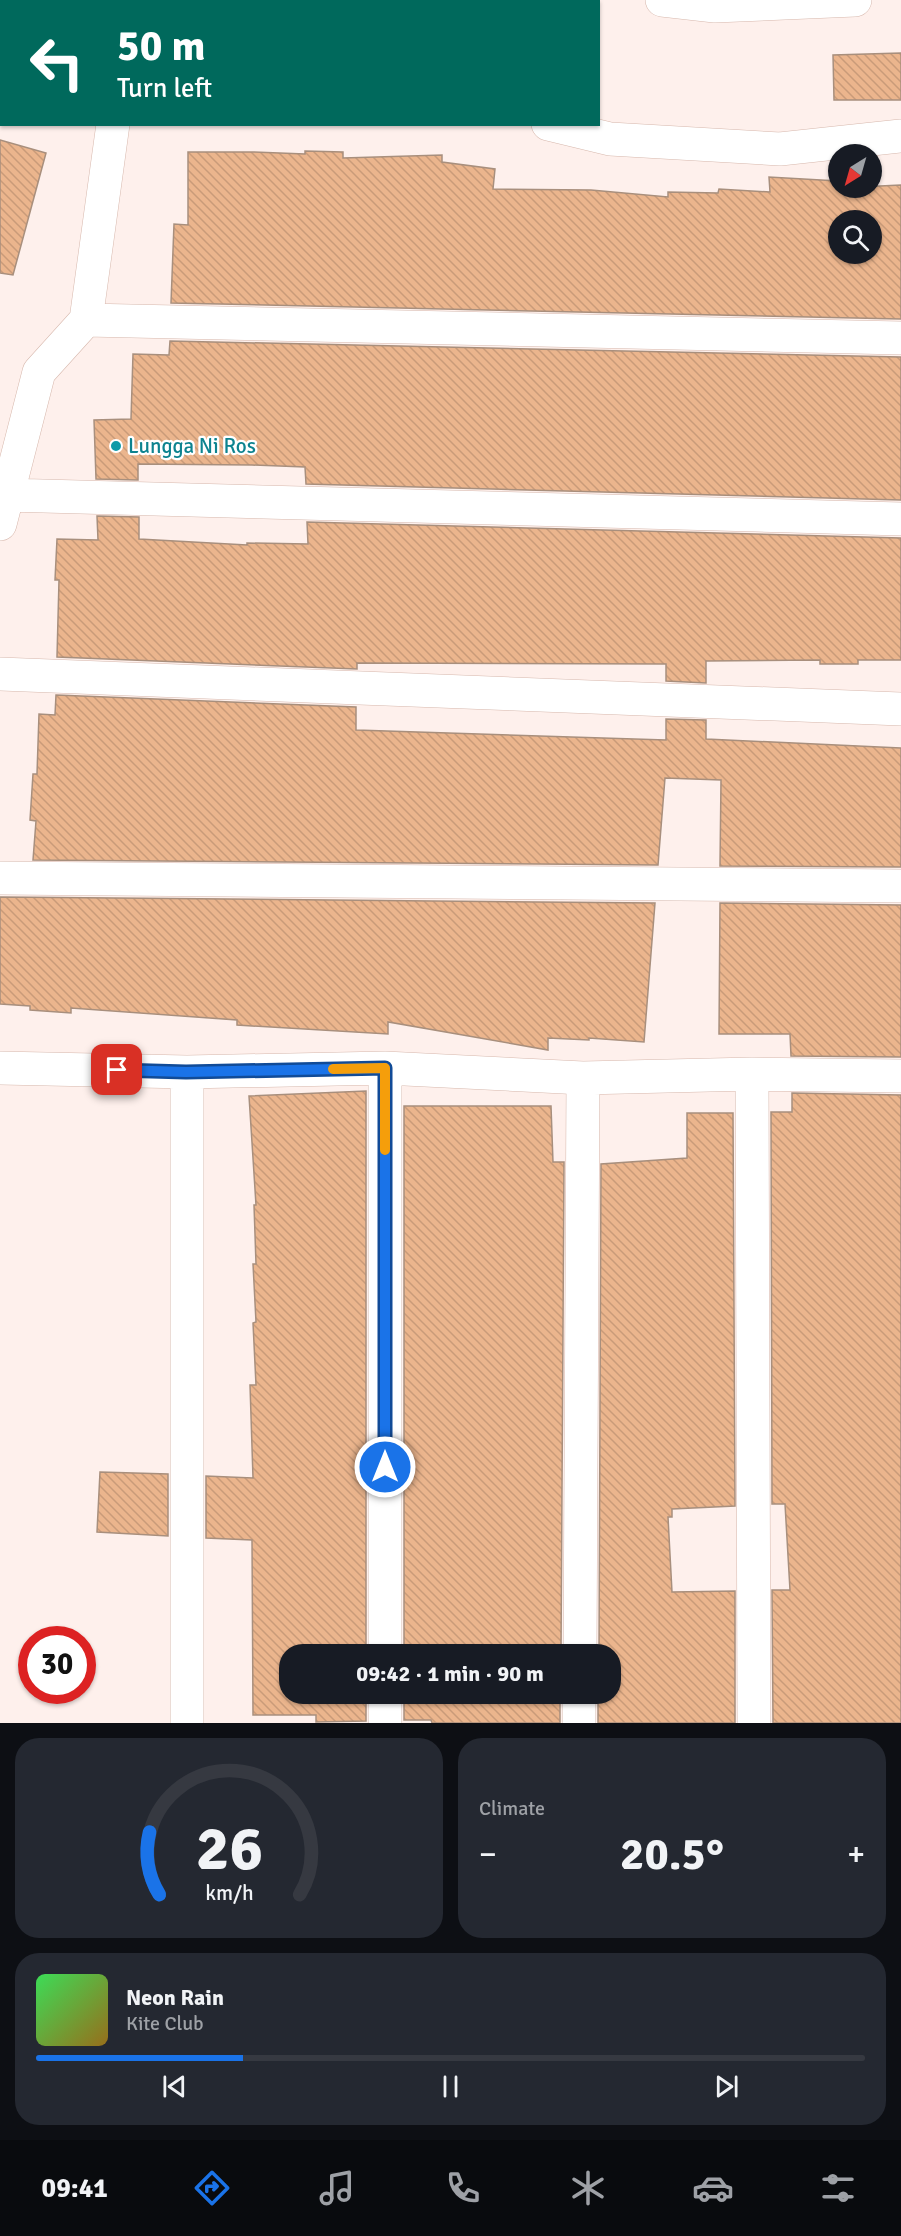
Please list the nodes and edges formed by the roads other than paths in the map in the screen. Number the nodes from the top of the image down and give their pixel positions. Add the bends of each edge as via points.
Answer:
1 (662, 0) edge
2 (855, 0) edge
3 (113, 126) edge
4 (556, 126) edge
5 (901, 136) edge
6 (86, 320) junction
7 (901, 338) edge
8 (3, 509) edge
9 (901, 519) edge
10 (0, 674) edge
11 (901, 709) edge
12 (0, 878) edge
13 (901, 886) edge
14 (0, 1068) edge
15 (385, 1068) junction
16 (186, 1072) junction
17 (752, 1074) junction
18 (901, 1076) edge
19 (583, 1078) junction
20 (385, 1644) edge
21 (580, 1644) edge
22 (385, 1704) edge
23 (579, 1704) edge
24 (187, 1723) edge
25 (385, 1723) edge
26 (579, 1723) edge
27 (754, 1723) edge

1 - 2 street via 715,6
3 - 6 street
4 - 5 street via 609,139 780,149
6 - 7 street
6 - 8 street via 39,372
8 - 9 street
10 - 11 street
12 - 13 street
14 - 16 street
15 - 16 street
15 - 19 street
15 - 20 street
16 - 24 street
17 - 18 street
17 - 19 street
17 - 27 street
19 - 21 street
22 - 25 street
23 - 26 street

